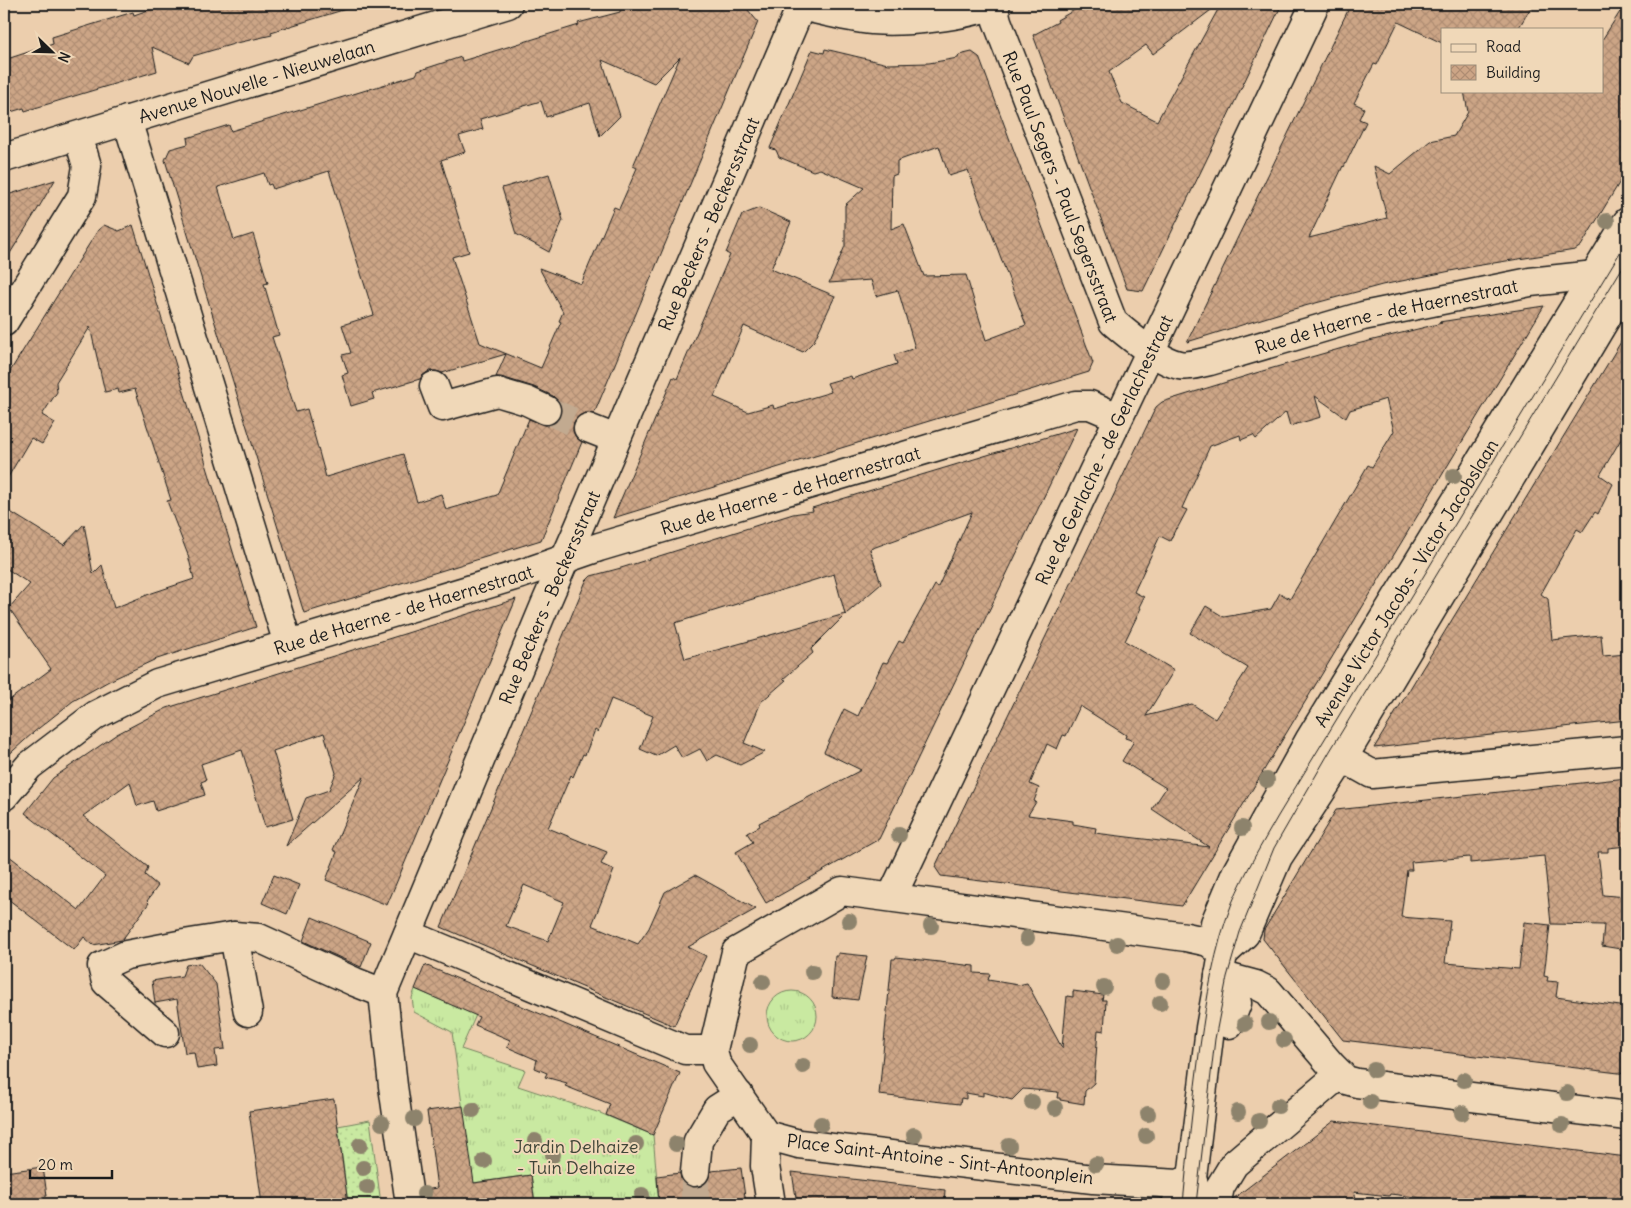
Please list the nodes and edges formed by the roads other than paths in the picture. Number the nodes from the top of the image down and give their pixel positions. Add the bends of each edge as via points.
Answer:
1 (508, 4) edge
2 (995, 4) edge
3 (1314, 4) edge
4 (799, 5) edge
5 (127, 120) junction
6 (78, 136) junction
7 (4, 158) edge
8 (1627, 222) edge
9 (1618, 269) edge
10 (4, 322) edge
11 (1150, 351) junction
12 (434, 386) dead end
13 (546, 410) tunnel mouth
14 (1118, 417) junction
15 (588, 428) tunnel mouth
16 (616, 439) junction
17 (565, 559) junction
18 (288, 644) junction
19 (1326, 749) junction
20 (1627, 750) edge
21 (4, 796) edge
22 (892, 896) junction
23 (408, 934) junction
24 (234, 936) junction
25 (1221, 965) junction
26 (383, 993) junction
27 (248, 1012) dead end
28 (165, 1033) dead end
29 (713, 1050) junction
30 (1340, 1074) junction
31 (739, 1095) junction
32 (1627, 1116) edge
33 (766, 1135) junction
34 (695, 1172) tunnel mouth
35 (1209, 1191) edge
36 (410, 1204) edge
37 (770, 1204) edge
38 (1176, 1204) edge

1 - 5 street, Avenue Nouvelle - Nieuwelaan
2 - 4 street via 916,20 872,20
2 - 11 street, Rue Paul Segers - Paul Segersstraat via 997,21 1113,322
3 - 11 street, Rue de Gerlache - de Gerlachestraat
4 - 16 street, Rue Beckers - Beckersstraat
5 - 6 street, Avenue Nouvelle - Nieuwelaan
5 - 18 street
6 - 7 street, Avenue Nouvelle - Nieuwelaan
6 - 10 street via 87,166 82,196
8 - 9 street, Avenue Victor Jacobs - Victor Jacobslaan
9 - 11 street, Rue de Haerne - de Haernestraat via 1530,282 1363,316 1190,365 1177,364
9 - 19 street, Avenue Victor Jacobs - Victor Jacobslaan
9 - 19 street, Avenue Victor Jacobs - Victor Jacobslaan
11 - 14 street, Rue de Gerlache - de Gerlachestraat
12 - 13 street via 442,407 497,392
14 - 17 street, Rue de Haerne - de Haernestraat via 1090,405 1076,405
14 - 22 street, Rue de Gerlache - de Gerlachestraat
15 - 16 street
16 - 17 street, Rue Beckers - Beckersstraat
17 - 18 street, Rue de Haerne - de Haernestraat
17 - 23 street, Rue Beckers - Beckersstraat
18 - 21 street, Rue de Haerne - de Haernestraat via 157,684 96,715 30,766
19 - 20 street via 1372,774
19 - 25 street, Avenue Victor Jacobs - Victor Jacobslaan via 1244,934
19 - 25 street, Avenue Victor Jacobs - Victor Jacobslaan via 1236,873 1215,922
22 - 25 street via 1186,937 1209,942
22 - 29 street via 842,891 736,952
23 - 26 street, Rue Beckers - Beckersstraat
23 - 29 street via 685,1050
24 - 26 street via 259,938
24 - 27 street
24 - 28 street via 126,955 102,966 106,982
25 - 30 street via 1268,991
25 - 35 street via 1210,1028
26 - 36 street, Rue Beckers - Beckersstraat
29 - 31 street, Place Saint-Antoine - Sint-Antoonplein via 716,1063
30 - 32 street via 1357,1083
30 - 35 street via 1244,1155
31 - 33 street, Place Saint-Antoine - Sint-Antoonplein
31 - 34 street via 717,1109 698,1141
33 - 35 street, Place Saint-Antoine - Sint-Antoonplein via 798,1144 1093,1179 1179,1184
33 - 37 street via 765,1166
35 - 38 street

